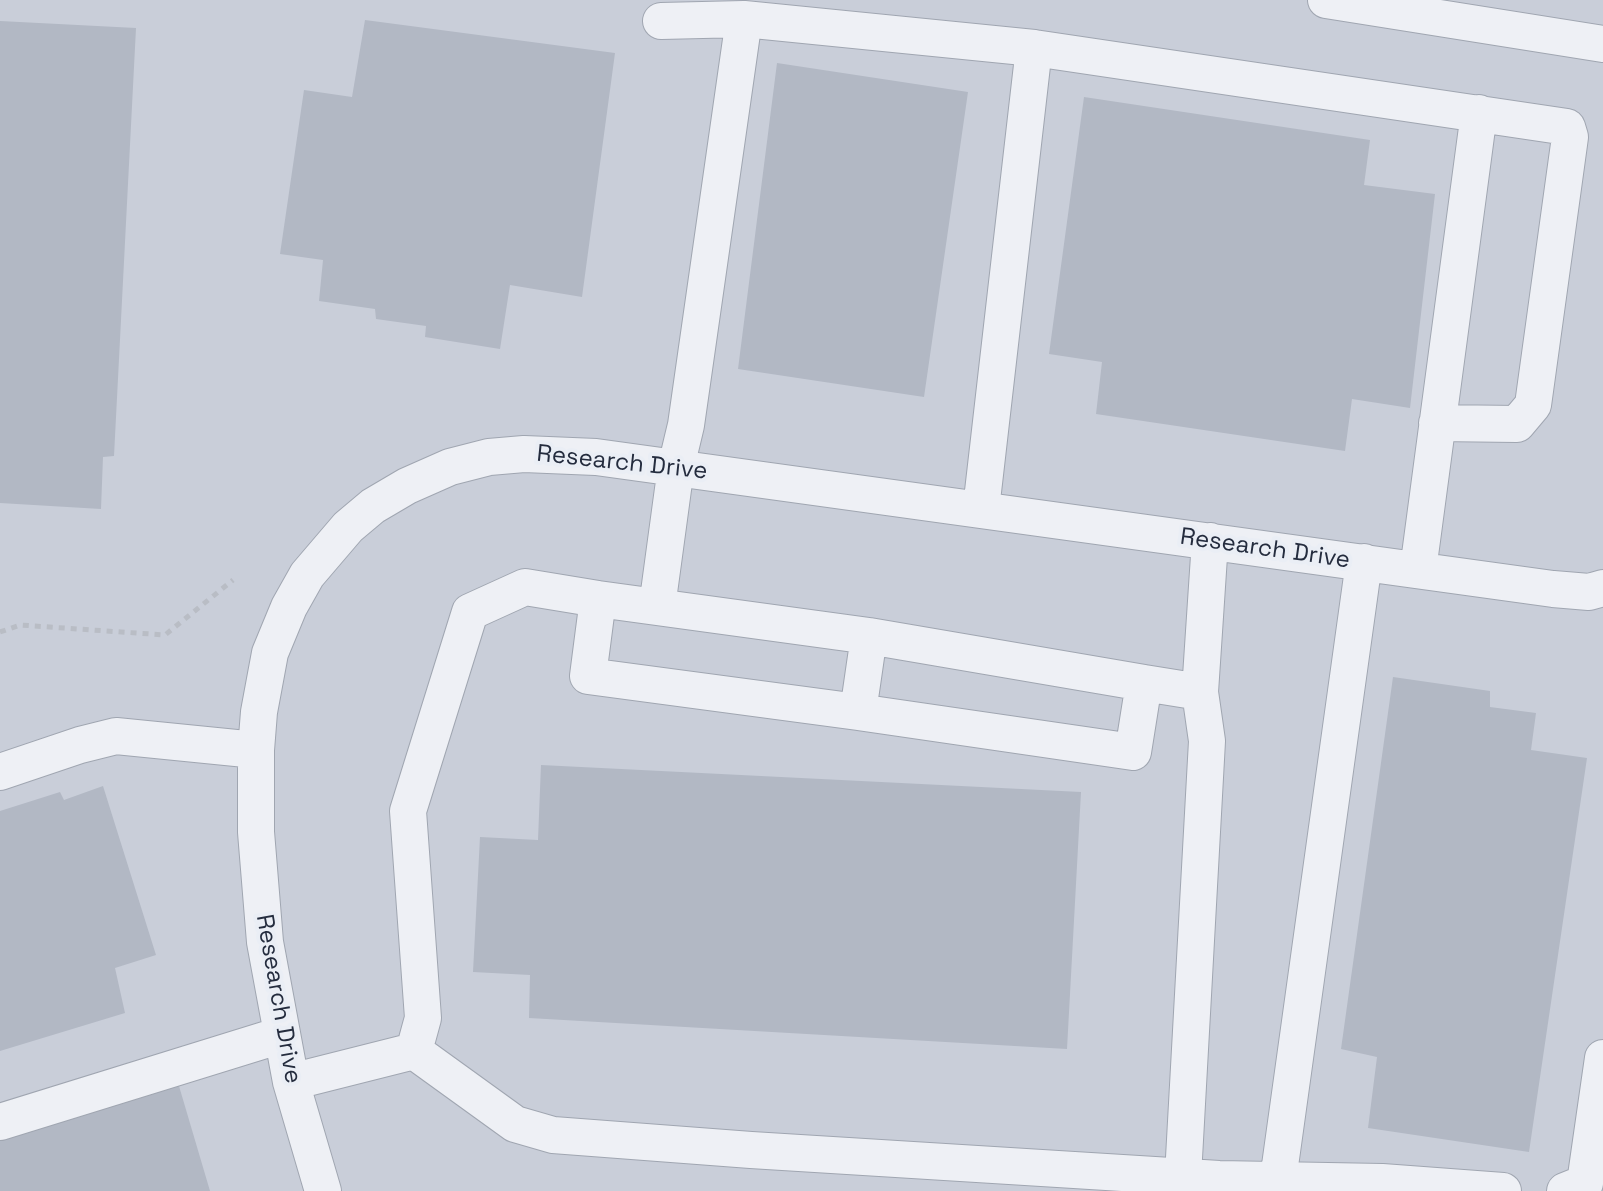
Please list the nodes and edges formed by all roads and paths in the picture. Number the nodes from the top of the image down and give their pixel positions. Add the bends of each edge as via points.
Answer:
1 (1326, 0) edge
2 (744, 19) junction
3 (661, 21) dead end
4 (1603, 44) edge
5 (1034, 48) junction
6 (1479, 113) junction
7 (1437, 423) junction
8 (676, 467) junction
9 (981, 509) junction
10 (1210, 541) junction
11 (1364, 562) junction
12 (1418, 570) junction
13 (233, 580) dead end
14 (1603, 588) edge
15 (598, 599) junction
16 (657, 607) junction
17 (0, 632) edge
18 (869, 636) junction
19 (1144, 683) junction
20 (1200, 692) junction
21 (858, 712) junction
22 (256, 750) junction
23 (0, 772) edge
24 (281, 1035) junction
25 (414, 1051) junction
26 (1603, 1058) edge
27 (291, 1082) junction
28 (0, 1122) edge
29 (1183, 1176) junction
30 (1278, 1180) junction
31 (323, 1191) edge
32 (1503, 1191) edge
33 (1565, 1191) edge

1 - 4 street
2 - 3 street
2 - 5 street
2 - 8 street
5 - 6 street
5 - 9 street
6 - 7 street
6 - 7 street via 1567,127 1570,137 1533,405 1517,424
7 - 12 street
8 - 9 street, Research Drive
8 - 16 street
8 - 22 street, Research Drive via 559,454 489,457 421,479 373,506 325,551 289,607 270,653
9 - 10 street, Research Drive
10 - 11 street, Research Drive
10 - 20 street
11 - 12 street, Research Drive
11 - 30 street
12 - 14 street, Research Drive via 1553,589
13 - 17 path via 165,635 20,625
15 - 16 street
15 - 21 street via 588,676
15 - 25 street via 525,587 470,612 408,811 423,1018
16 - 18 street
18 - 19 street
18 - 21 street
19 - 20 street
19 - 21 street via 1133,752
20 - 29 street via 1207,741
22 - 23 street via 116,736
22 - 24 street, Research Drive via 260,889
24 - 27 street, Research Drive
24 - 28 street
25 - 27 street
25 - 29 street via 515,1124 553,1135
26 - 33 street via 1585,1183
27 - 31 street, Research Drive
29 - 30 street
30 - 32 street

